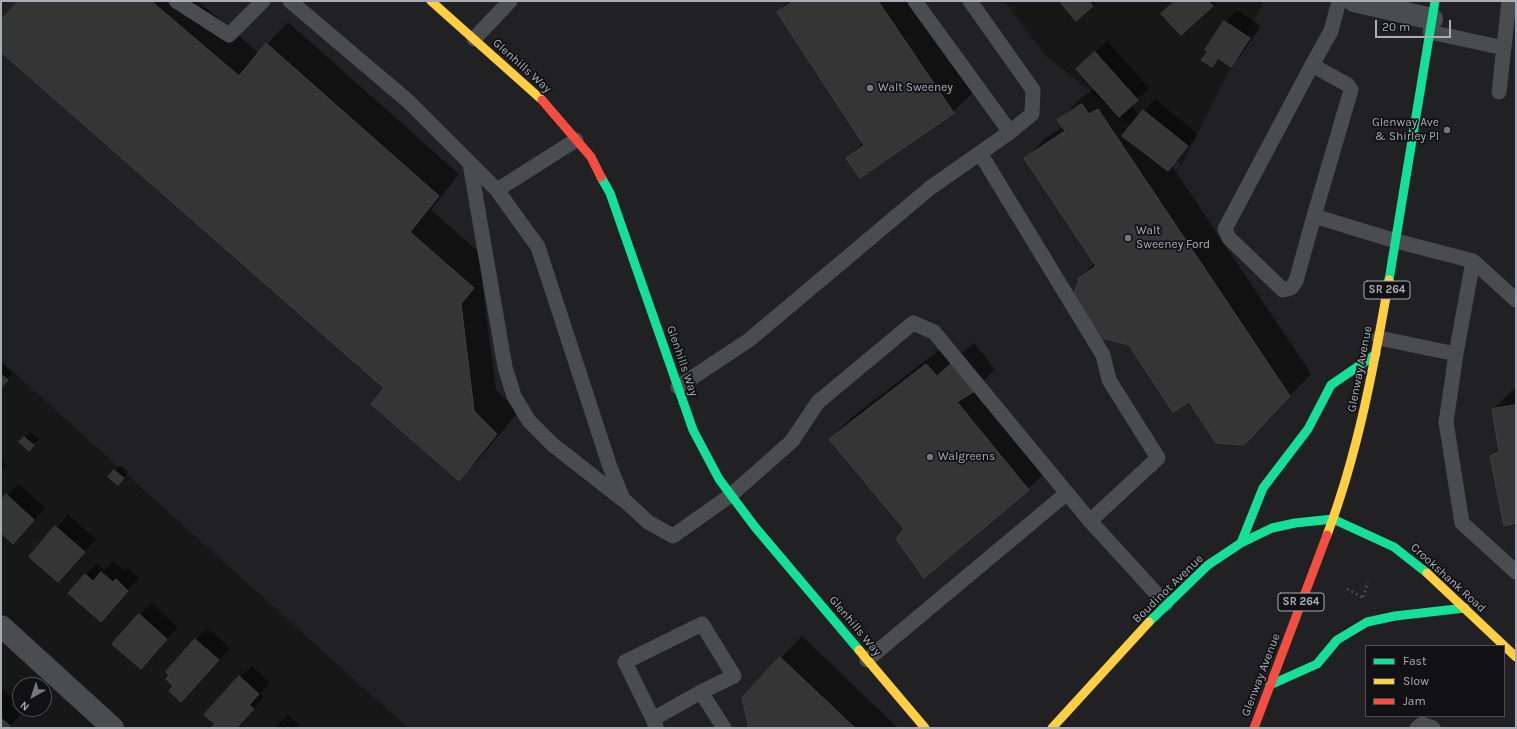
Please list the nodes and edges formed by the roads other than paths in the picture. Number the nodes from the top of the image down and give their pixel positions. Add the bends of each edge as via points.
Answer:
1 (176, 1) edge
2 (263, 1) edge
3 (290, 1) edge
4 (431, 1) edge
5 (510, 1) edge
6 (915, 1) edge
7 (970, 1) edge
8 (1339, 1) edge
9 (1354, 1) edge
10 (1509, 1) edge
11 (1432, 17) edge
12 (474, 39) junction
13 (1504, 48) junction
14 (1312, 65) junction
15 (1499, 92) dead end
16 (1010, 132) junction
17 (576, 140) junction
18 (980, 152) junction
19 (470, 164) junction
20 (497, 190) junction
21 (1314, 216) junction
22 (1396, 241) junction
23 (1473, 261) junction
24 (1516, 300) edge
25 (1379, 338) junction
26 (1376, 354) junction
27 (1456, 354) junction
28 (678, 387) junction
29 (1067, 493) junction
30 (731, 495) junction
31 (623, 499) junction
32 (1333, 519) junction
33 (1090, 520) junction
34 (1241, 543) junction
35 (1516, 572) edge
36 (1166, 604) junction
37 (1464, 608) junction
38 (1, 626) edge
39 (1515, 652) edge
40 (867, 660) junction
41 (1270, 685) junction
42 (701, 692) junction
43 (655, 724) edge
44 (113, 728) edge
45 (724, 728) edge
46 (925, 728) edge
47 (1052, 728) edge
48 (1254, 728) edge
49 (1417, 728) edge
50 (1433, 728) edge

1 - 2 lane via 229,34
3 - 19 lane via 408,101
4 - 12 street, Glenhills Way
5 - 12 lane
6 - 16 lane
7 - 16 lane via 1033,90 1032,114
8 - 14 lane via 1331,31
9 - 11 street
10 - 13 lane
11 - 13 lane
11 - 22 street, Glenway Avenue / SR 264
12 - 17 street, Glenhills Way via 544,102
13 - 15 lane
14 - 21 lane via 1348,85 1351,90
14 - 21 lane via 1225,229 1229,238 1283,290 1290,288 1296,281
16 - 18 lane
17 - 20 lane
17 - 28 street, Glenhills Way via 591,157 610,193
18 - 28 lane via 930,188 749,340
18 - 33 lane via 1104,354 1109,380 1158,458
19 - 20 lane
19 - 31 lane via 505,368 514,396 529,421 552,444
20 - 31 lane via 538,247 610,467
21 - 22 lane
22 - 23 lane
22 - 25 street, Glenway Avenue / SR 264
23 - 24 lane
23 - 27 lane
25 - 26 street, Glenway Avenue / SR 264
25 - 27 lane
26 - 32 street, Glenway Avenue / SR 264 via 1360,429
26 - 34 street via 1331,385 1308,429 1263,488
27 - 35 lane via 1446,422 1462,523
28 - 30 street, Glenhills Way via 693,430 718,479
29 - 30 lane via 934,332 913,323 818,402 792,441
29 - 33 lane
29 - 40 lane
30 - 31 lane via 673,536 648,522
30 - 40 street, Glenhills Way
32 - 34 street, Boudinot Avenue via 1272,528
32 - 37 street, Crookshank Road via 1394,547 1437,581
32 - 41 street, Glenway Avenue / SR 264
33 - 36 lane
34 - 36 street, Boudinot Avenue via 1208,565
36 - 47 street, Boudinot Avenue
37 - 39 street, Crookshank Road
37 - 41 street via 1367,622 1337,640 1317,664
38 - 44 street
40 - 46 street, Glenhills Way
41 - 48 street, Glenway Avenue / SR 264
42 - 43 lane
42 - 43 lane via 734,676 702,624 625,662
42 - 45 lane
49 - 50 lane via 1422,724

